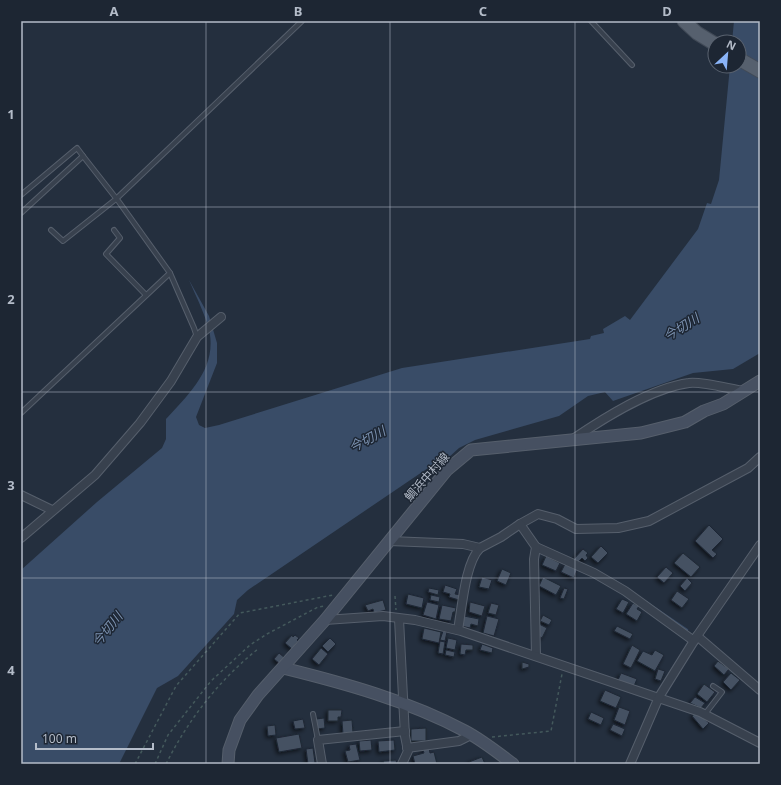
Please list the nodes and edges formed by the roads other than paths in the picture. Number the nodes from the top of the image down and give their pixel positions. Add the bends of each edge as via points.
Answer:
1 (302, 21) edge
2 (591, 21) edge
3 (684, 21) edge
4 (707, 39) edge
5 (747, 64) edge
6 (632, 66) dead end
7 (760, 71) edge
8 (83, 156) junction
9 (21, 195) edge
10 (116, 199) junction
11 (21, 213) edge
12 (51, 230) dead end
13 (114, 230) dead end
14 (170, 273) junction
15 (146, 295) junction
16 (221, 317) dead end
17 (197, 337) junction
18 (760, 381) edge
19 (744, 391) junction
20 (21, 413) edge
21 (570, 440) junction
22 (760, 457) edge
23 (21, 495) edge
24 (52, 510) junction
25 (520, 524) junction
26 (21, 538) edge
27 (390, 540) junction
28 (760, 545) edge
29 (536, 547) junction
30 (480, 548) junction
31 (398, 618) junction
32 (325, 620) junction
33 (458, 630) junction
34 (695, 638) junction
35 (536, 656) junction
36 (283, 668) junction
37 (713, 686) dead end
38 (760, 690) edge
39 (659, 697) junction
40 (403, 704) junction
41 (313, 714) dead end
42 (705, 714) junction
43 (405, 731) junction
44 (474, 737) junction
45 (318, 740) junction
46 (760, 743) edge
47 (407, 748) junction
48 (228, 764) edge
49 (322, 764) edge
50 (402, 764) edge
51 (513, 764) edge
52 (630, 764) edge

1 - 10 lane
2 - 6 lane
3 - 4 main road
5 - 7 main road
8 - 9 lane via 77,148
8 - 10 lane
8 - 11 lane
10 - 12 lane via 63,241
10 - 14 lane
13 - 15 lane via 120,238 106,254
14 - 15 lane
14 - 17 lane
15 - 20 lane
16 - 17 street
17 - 24 street via 171,380 140,423 94,475
18 - 19 main road, 鯛浜中村線
19 - 21 main road, 鯛浜中村線 via 685,422 641,433
19 - 21 street via 683,384 662,390 614,411
21 - 27 main road, 鯛浜中村線 via 471,450 447,470
22 - 25 street via 748,468 649,521 618,528 576,528 538,514
23 - 24 street
24 - 26 street
25 - 29 street
25 - 30 street
27 - 30 street via 463,544
27 - 32 main road, 鯛浜中村線
28 - 34 street
29 - 34 street via 594,573
29 - 35 street
30 - 33 street via 474,554
31 - 32 street via 383,616
31 - 33 street
31 - 40 street
32 - 36 main road, 鯛浜中村線
33 - 35 street
34 - 38 street
34 - 39 street
35 - 39 street
36 - 40 main road via 328,679
36 - 48 main road, 鯛浜中村線 via 258,695 240,720 229,750
37 - 42 lane via 722,692
39 - 42 street
39 - 52 street
40 - 43 street
40 - 44 main road
41 - 45 lane
42 - 46 street
43 - 45 street
43 - 47 street
44 - 47 street
44 - 51 main road
45 - 49 street
47 - 50 street

